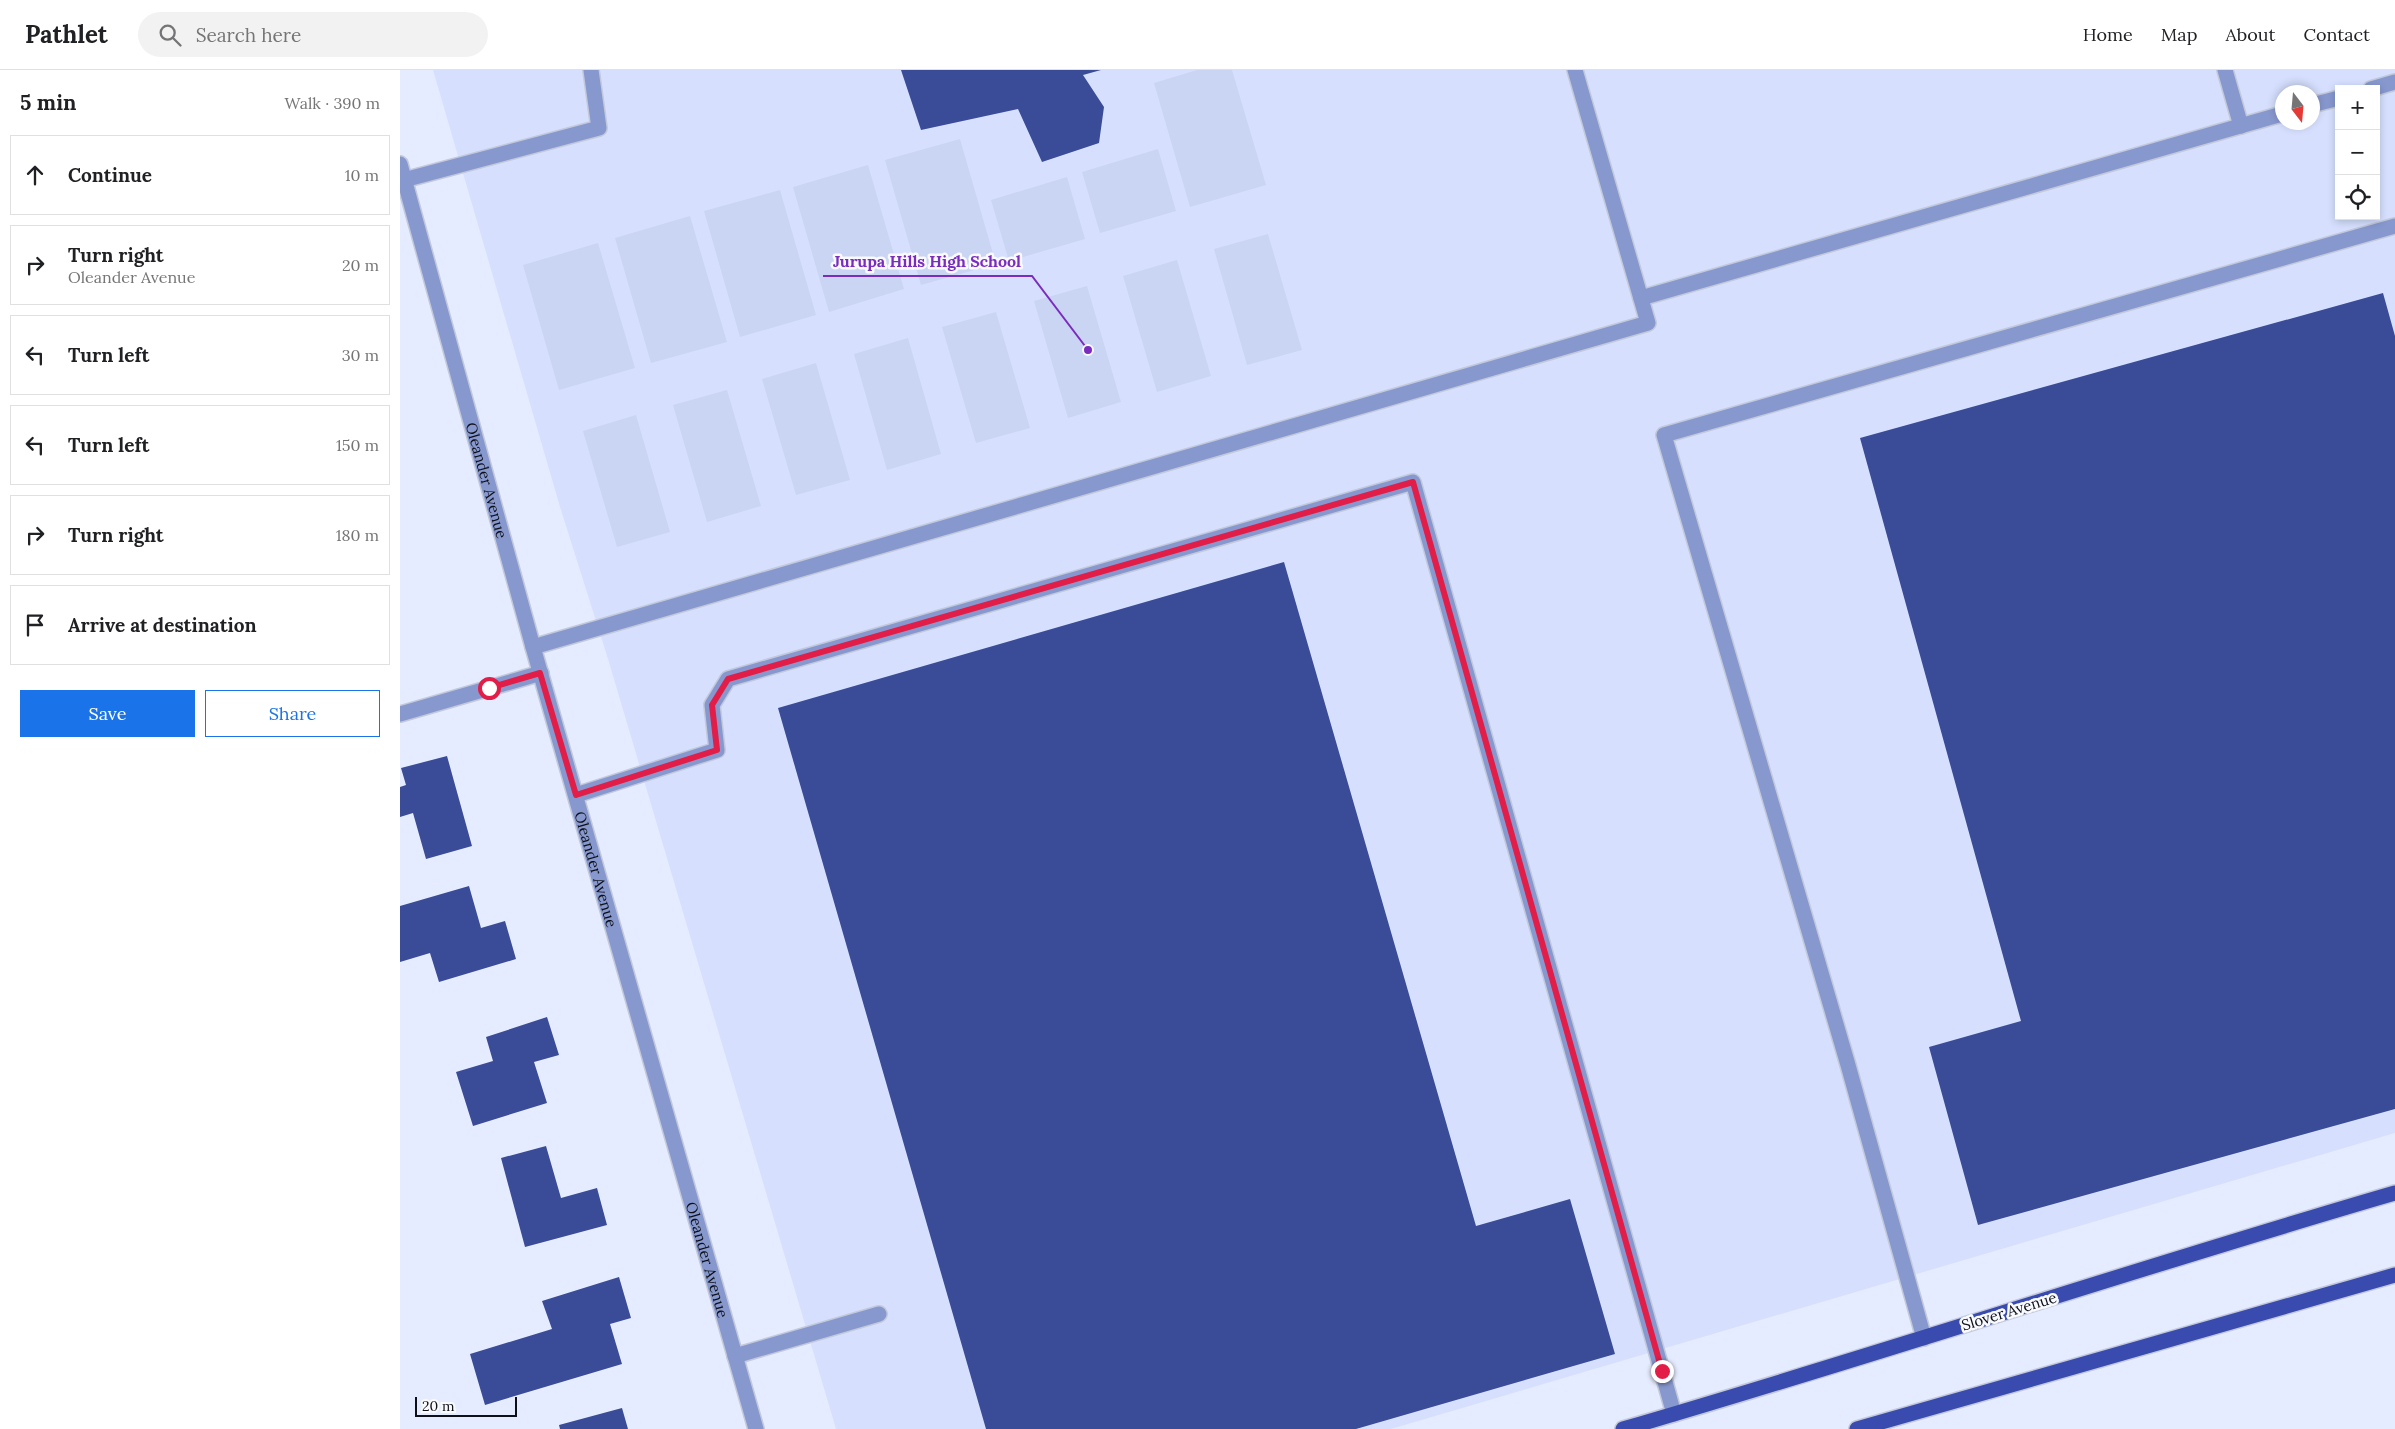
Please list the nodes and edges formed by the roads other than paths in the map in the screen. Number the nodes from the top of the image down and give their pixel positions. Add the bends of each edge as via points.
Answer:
1 (591, 70) edge
2 (1575, 70) edge
3 (2225, 70) edge
4 (2395, 82) edge
5 (2380, 86) edge
6 (2335, 99) edge
7 (2320, 104) edge
8 (2275, 116) edge
9 (2241, 126) junction
10 (400, 164) edge
11 (402, 180) edge
12 (2395, 226) edge
13 (1641, 298) junction
14 (533, 647) junction
15 (540, 673) junction
16 (400, 714) edge
17 (576, 795) junction
18 (2395, 1193) edge
19 (2395, 1275) edge
20 (879, 1314) dead end
21 (1924, 1338) junction
22 (735, 1356) junction
23 (1674, 1414) junction
24 (756, 1429) edge
25 (1623, 1429) edge
26 (1857, 1429) edge

1 - 11 street via 599,128
2 - 13 street
3 - 9 street
4 - 5 street
6 - 7 street
8 - 9 street
9 - 13 street
10 - 11 street, Oleander Avenue
11 - 14 street, Oleander Avenue
12 - 21 street via 1664,435 1848,1065
13 - 14 street via 1648,323
14 - 15 street, Oleander Avenue
15 - 16 street
15 - 17 street, Oleander Avenue
17 - 22 street, Oleander Avenue
17 - 23 street via 717,750 712,705 728,679 1413,482
18 - 21 main road, Slover Avenue
19 - 26 main road
20 - 22 street
21 - 23 main road, Slover Avenue
22 - 24 street, Oleander Avenue
23 - 25 main road, Slover Avenue

